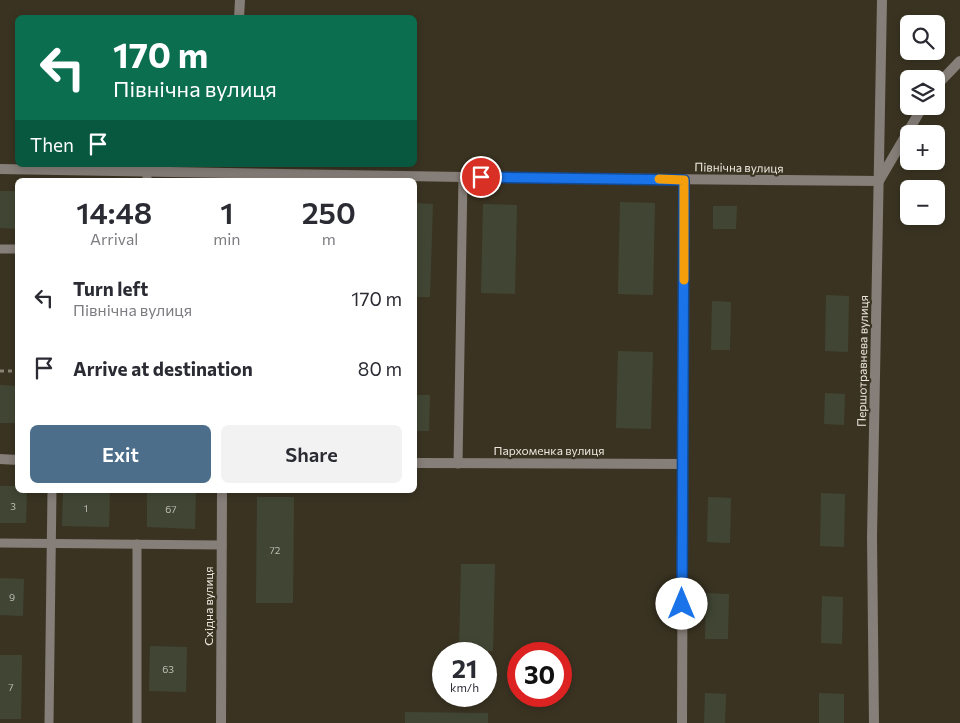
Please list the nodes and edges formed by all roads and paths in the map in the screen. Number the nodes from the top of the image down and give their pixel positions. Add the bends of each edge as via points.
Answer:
1 (240, 0) edge
2 (882, 0) edge
3 (239, 15) edge
4 (960, 61) edge
5 (945, 77) edge
6 (917, 115) edge
7 (0, 169) edge
8 (234, 173) edge
9 (147, 176) edge
10 (463, 177) junction
11 (684, 180) junction
12 (878, 181) junction
13 (0, 249) edge
14 (15, 249) edge
15 (0, 370) edge
16 (15, 371) edge
17 (0, 459) edge
18 (15, 460) edge
19 (417, 463) edge
20 (458, 464) junction
21 (683, 464) junction
22 (52, 493) edge
23 (222, 493) edge
24 (0, 542) edge
25 (52, 543) junction
26 (137, 544) junction
27 (222, 545) junction
28 (49, 723) edge
29 (137, 723) edge
30 (221, 723) edge
31 (682, 723) edge
32 (874, 723) edge

1 - 3 street
2 - 12 street, Першотравнева вулиця
4 - 5 street
6 - 12 street
7 - 9 street, Північна вулиця
8 - 9 street, Північна вулиця
8 - 10 street, Північна вулиця
10 - 11 street, Північна вулиця
10 - 20 lane
11 - 12 street, Північна вулиця
11 - 21 street
12 - 32 street, Першотравнева вулиця via 872,537
13 - 14 lane
15 - 16 path
17 - 18 street
19 - 20 street, Пархоменка вулиця
20 - 21 street, Пархоменка вулиця
21 - 31 street
22 - 25 lane
23 - 27 street, Східна вулиця
24 - 25 lane
25 - 26 lane
25 - 28 lane
26 - 27 lane
26 - 29 lane
27 - 30 street, Східна вулиця

